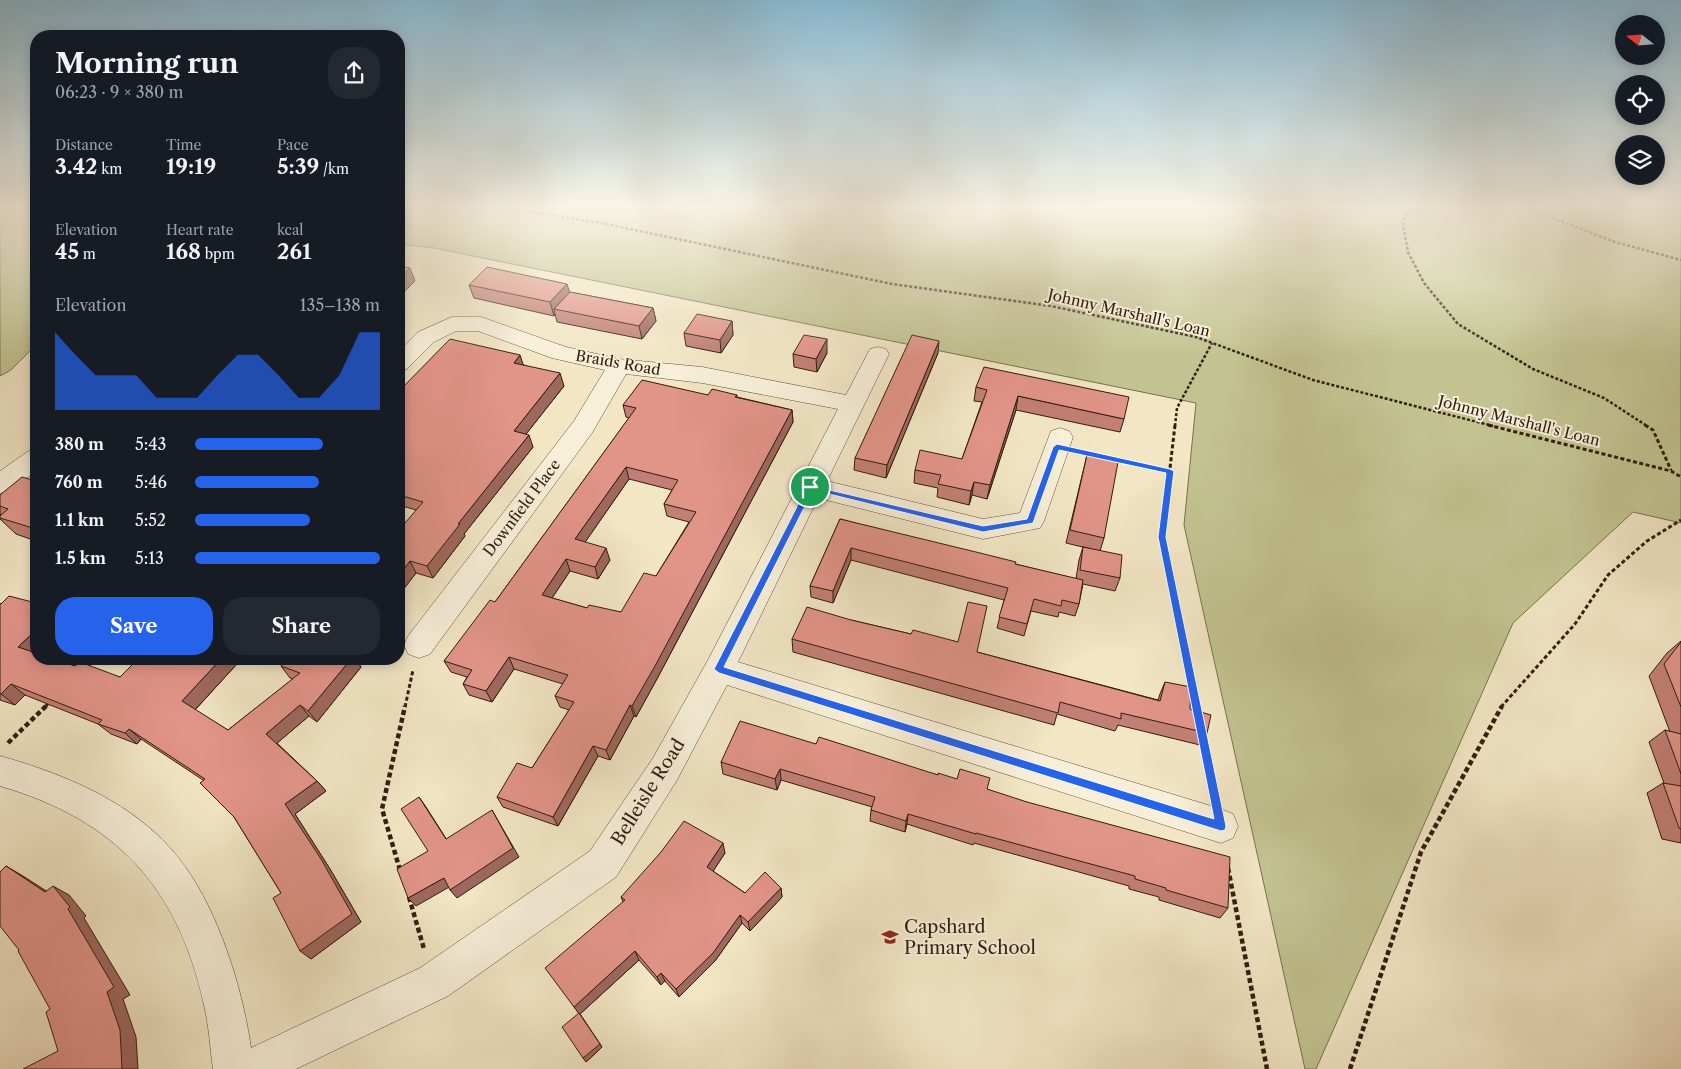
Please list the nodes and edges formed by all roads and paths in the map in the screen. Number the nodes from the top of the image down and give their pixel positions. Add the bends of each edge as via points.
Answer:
1 (763, 257) edge
2 (1411, 257) edge
3 (1212, 343) junction
4 (878, 354) dead end
5 (405, 358) edge
6 (619, 366) junction
7 (853, 404) junction
8 (1058, 442) joint
9 (30, 462) edge
10 (1170, 471) junction
11 (1671, 471) junction
12 (1681, 477) edge
13 (0, 484) edge
14 (810, 487) junction
15 (1681, 520) edge
16 (418, 645) joint
17 (90, 665) edge
18 (719, 669) junction
19 (82, 672) edge
20 (55, 698) edge
21 (1199, 720) edge
22 (1201, 730) edge
23 (3, 757) edge
24 (1221, 826) junction
25 (401, 873) edge
26 (407, 891) edge
27 (434, 982) junction
28 (234, 1069) edge
29 (251, 1069) edge
30 (1267, 1069) edge
31 (1350, 1069) edge

1 - 3 path, Johnny Marshall's Loan via 892,284 1051,306
2 - 11 path via 1424,283 1458,324 1533,369 1604,398 1652,430
3 - 10 path via 1177,408
3 - 11 path, Johnny Marshall's Loan via 1313,380
4 - 7 street, Belleisle Road
5 - 6 street, Braids Road via 426,337 452,324 481,324 560,352
6 - 7 street, Braids Road via 702,375
6 - 16 street, Downfield Place via 583,427
7 - 14 street, Belleisle Road
8 - 10 path
8 - 14 street via 1030,521 993,528 983,529
9 - 13 street
10 - 21 path via 1162,537
11 - 12 path, Johnny Marshall's Loan
14 - 18 street, Belleisle Road
15 - 31 path via 1646,541 1608,575 1575,624 1500,708 1421,852
16 - 25 path via 382,809
17 - 19 path
18 - 24 street
18 - 27 street, Belleisle Road via 666,769 603,864
20 - 23 path
22 - 24 path
23 - 28 street via 13,774 66,795 115,822 145,847 172,878 201,934 222,995
24 - 30 path
26 - 27 path
27 - 29 street, Belleisle Road

